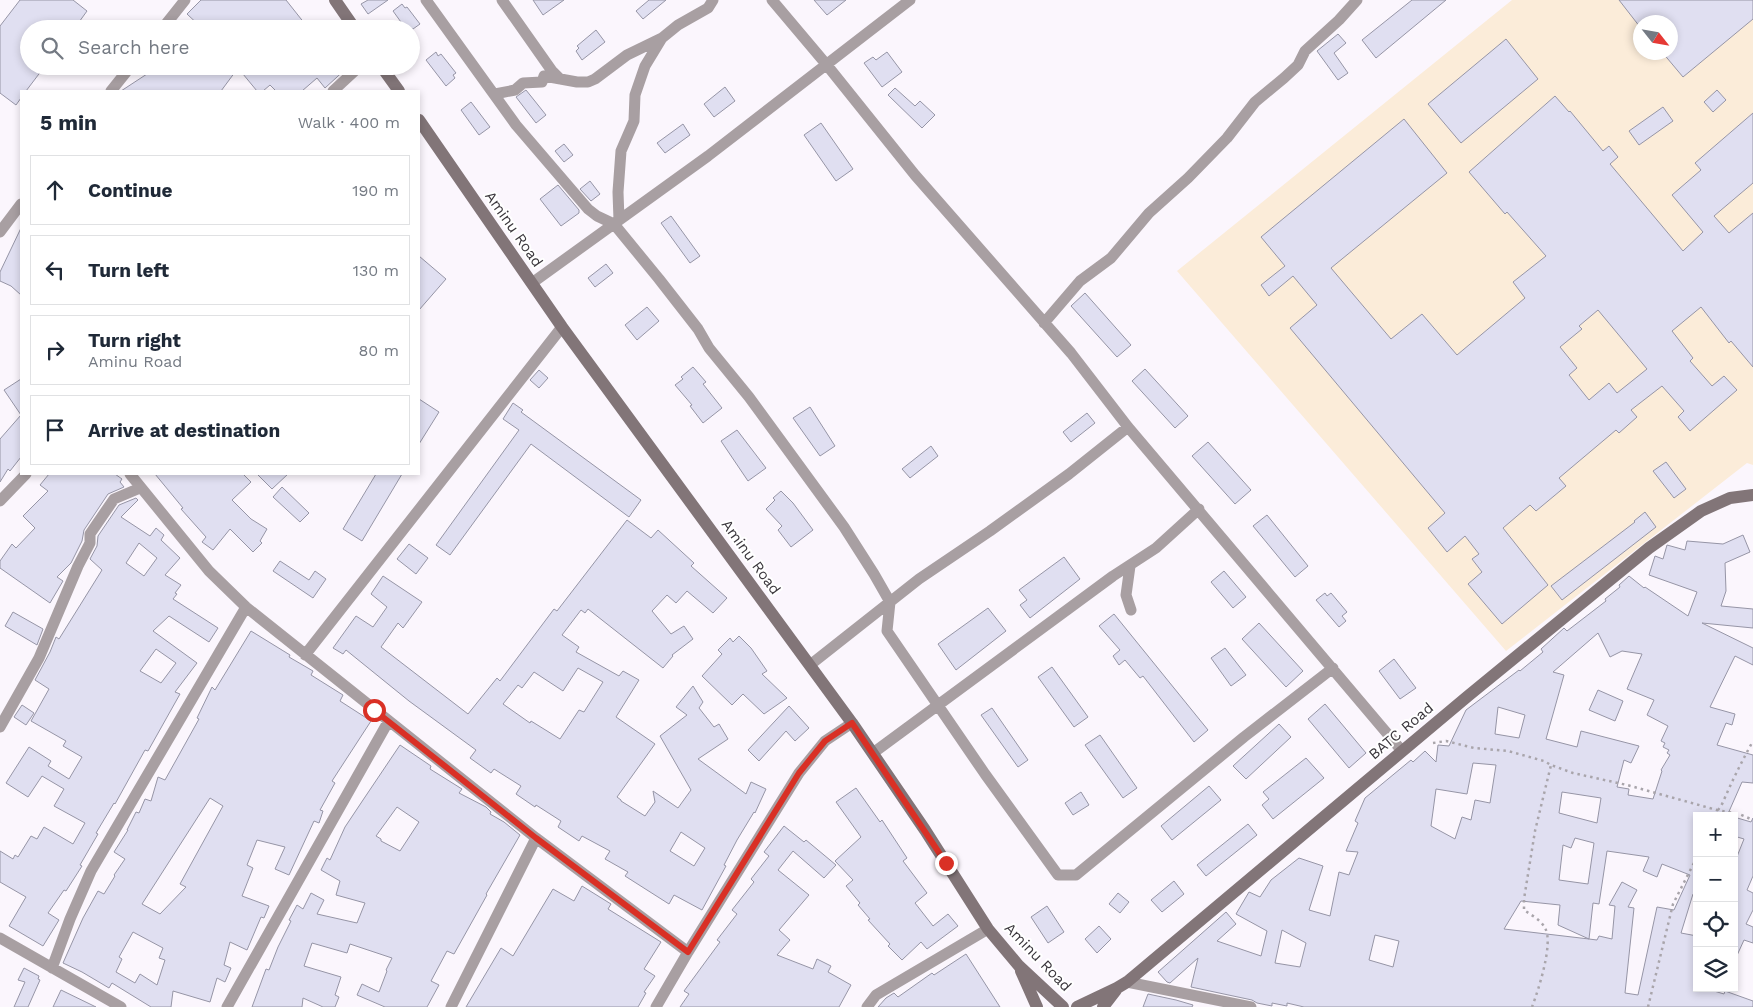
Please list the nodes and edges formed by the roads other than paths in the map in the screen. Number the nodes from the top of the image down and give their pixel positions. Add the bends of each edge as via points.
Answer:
1 (185, 0) edge
2 (335, 0) edge
3 (426, 0) edge
4 (502, 0) edge
5 (713, 0) edge
6 (772, 0) edge
7 (910, 0) edge
8 (1357, 0) edge
9 (169, 20) edge
10 (349, 20) edge
11 (662, 38) junction
12 (826, 64) junction
13 (124, 75) edge
14 (350, 75) edge
15 (387, 75) edge
16 (552, 75) junction
17 (112, 90) edge
18 (334, 90) edge
19 (397, 90) edge
20 (495, 94) junction
21 (420, 121) edge
22 (20, 205) edge
23 (616, 222) junction
24 (0, 232) edge
25 (532, 283) junction
26 (1044, 323) junction
27 (562, 327) junction
28 (1128, 426) junction
29 (25, 475) edge
30 (131, 475) edge
31 (140, 488) junction
32 (1753, 495) edge
33 (0, 501) edge
34 (1199, 509) junction
35 (1130, 566) junction
36 (890, 602) junction
37 (246, 607) junction
38 (1131, 610) dead end
39 (305, 655) junction
40 (810, 665) junction
41 (1333, 668) junction
42 (938, 704) junction
43 (388, 722) junction
44 (852, 723) junction
45 (0, 728) edge
46 (1406, 748) junction
47 (873, 753) junction
48 (536, 838) junction
49 (988, 929) junction
50 (0, 938) edge
51 (688, 952) junction
52 (1019, 966) junction
53 (52, 968) junction
54 (1122, 985) junction
55 (121, 1007) edge
56 (227, 1007) edge
57 (451, 1007) edge
58 (656, 1007) edge
59 (867, 1007) edge
60 (1037, 1007) edge
61 (1063, 1007) edge
62 (1078, 1007) edge
63 (1103, 1007) edge
64 (1251, 1007) edge

1 - 9 street
2 - 10 street
3 - 20 street
4 - 16 street
5 - 11 street via 708,8
6 - 12 street
7 - 12 street
8 - 26 street via 1305,51 1291,72 1254,102 1227,138 1149,213 1111,258 1080,281
11 - 16 street via 627,55 588,82
11 - 23 street via 645,66 635,95 634,121 621,151
12 - 23 street via 708,156
12 - 26 street via 915,175
13 - 17 street
14 - 18 street
15 - 19 street
16 - 20 street via 542,82 524,84 515,90
20 - 23 street via 516,125 588,209 597,216
21 - 25 street, Aminu Road
22 - 24 street
23 - 25 street
23 - 36 street via 808,477 844,527
25 - 27 street, Aminu Road
26 - 28 street
27 - 39 street
27 - 40 street, Aminu Road
28 - 34 street
28 - 36 street via 1069,474
29 - 33 street
30 - 31 street
31 - 37 street via 209,571
31 - 45 street via 114,499 90,534 90,543 38,658
32 - 46 street, BATC Road via 1730,498 1685,521
34 - 35 street via 1156,548
34 - 41 street
35 - 38 street via 1126,595
35 - 42 street
36 - 40 street
36 - 42 street via 886,631
37 - 39 street
37 - 53 street via 91,871
39 - 43 street
40 - 44 street, Aminu Road
41 - 42 street via 1076,875 1067,876 1058,875
41 - 46 street
42 - 47 street
43 - 48 street
43 - 56 street
44 - 47 street, Aminu Road
44 - 51 street via 825,741 799,773
46 - 54 street, BATC Road
47 - 49 street, Aminu Road
48 - 51 street
48 - 57 street
49 - 52 street, Aminu Road
49 - 59 street via 876,995
50 - 53 street
51 - 58 street
52 - 60 street
52 - 61 street, Aminu Road
53 - 55 street
54 - 62 street, BATC Road
54 - 63 street
54 - 64 street

